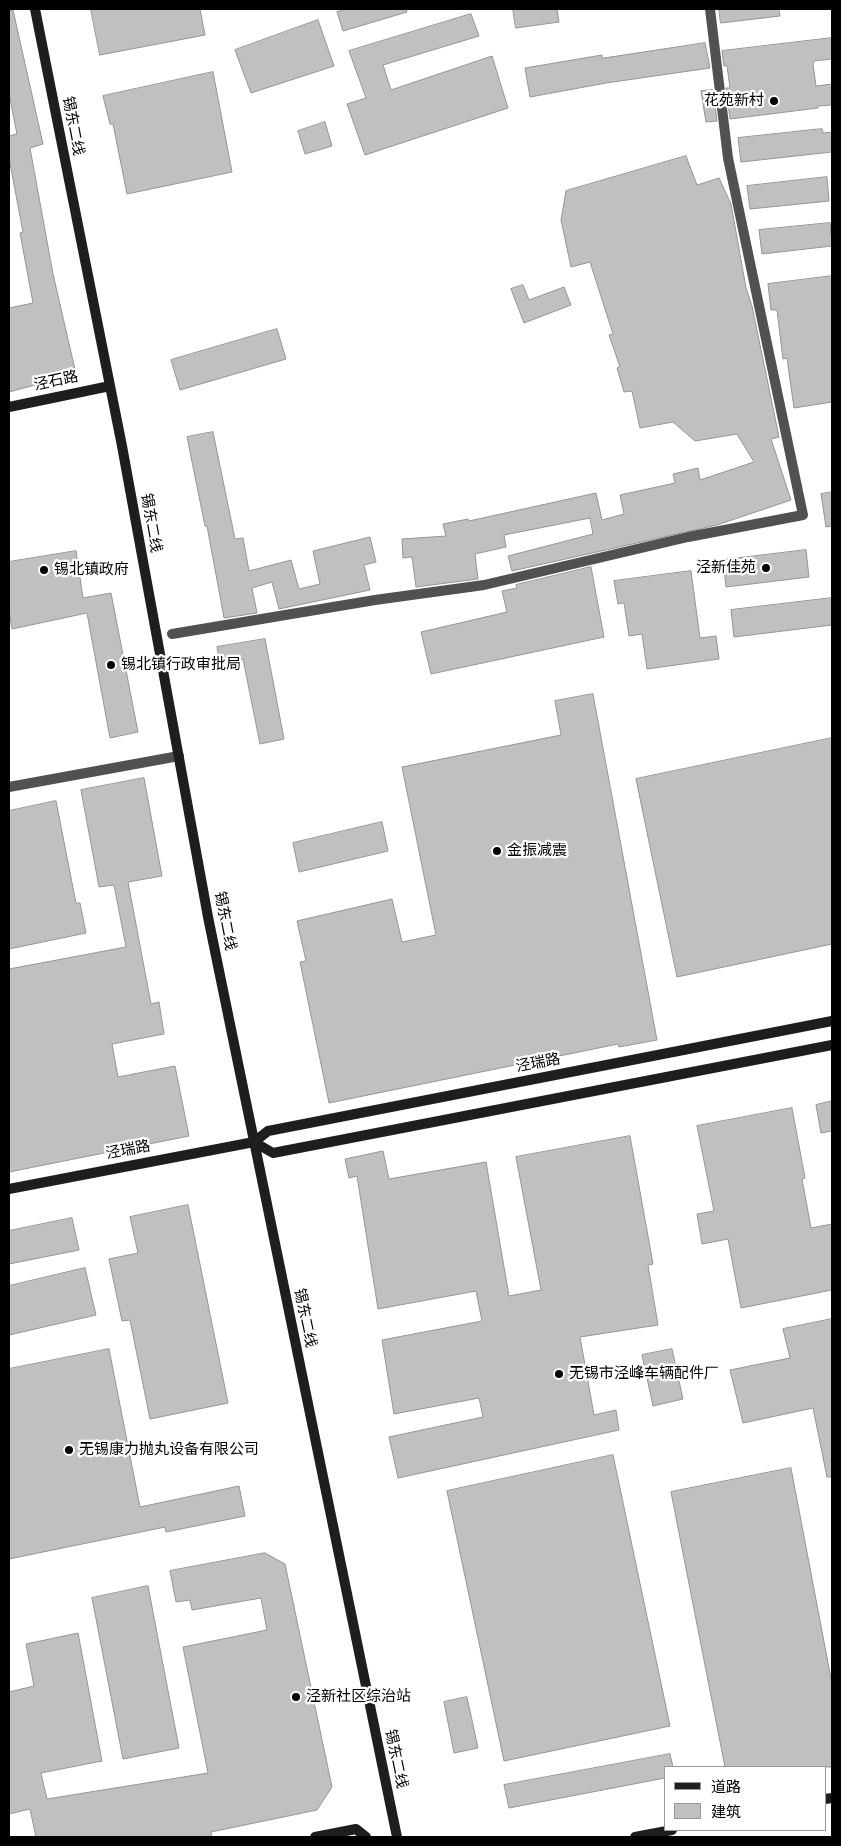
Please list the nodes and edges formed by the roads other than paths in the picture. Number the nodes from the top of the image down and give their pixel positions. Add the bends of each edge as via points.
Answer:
1 (35, 9) edge
2 (710, 9) edge
3 (110, 386) junction
4 (9, 407) edge
5 (172, 634) dead end
6 (178, 756) junction
7 (9, 787) edge
8 (832, 1021) edge
9 (832, 1045) edge
10 (254, 1142) junction
11 (9, 1188) edge
12 (667, 1831) edge
13 (315, 1837) edge
14 (366, 1837) edge
15 (397, 1837) edge
16 (634, 1837) edge

1 - 3 main road, 锡东二线
2 - 5 street via 728,158 803,515 688,537 484,585
3 - 4 main road, 泾石路
3 - 6 main road, 锡东二线
6 - 7 street
6 - 10 main road, 锡东二线
8 - 10 main road, 泾瑞路 via 268,1131
9 - 10 main road via 273,1153
10 - 11 main road, 泾瑞路
10 - 15 main road, 锡东二线
12 - 16 main road
13 - 14 main road via 356,1829

